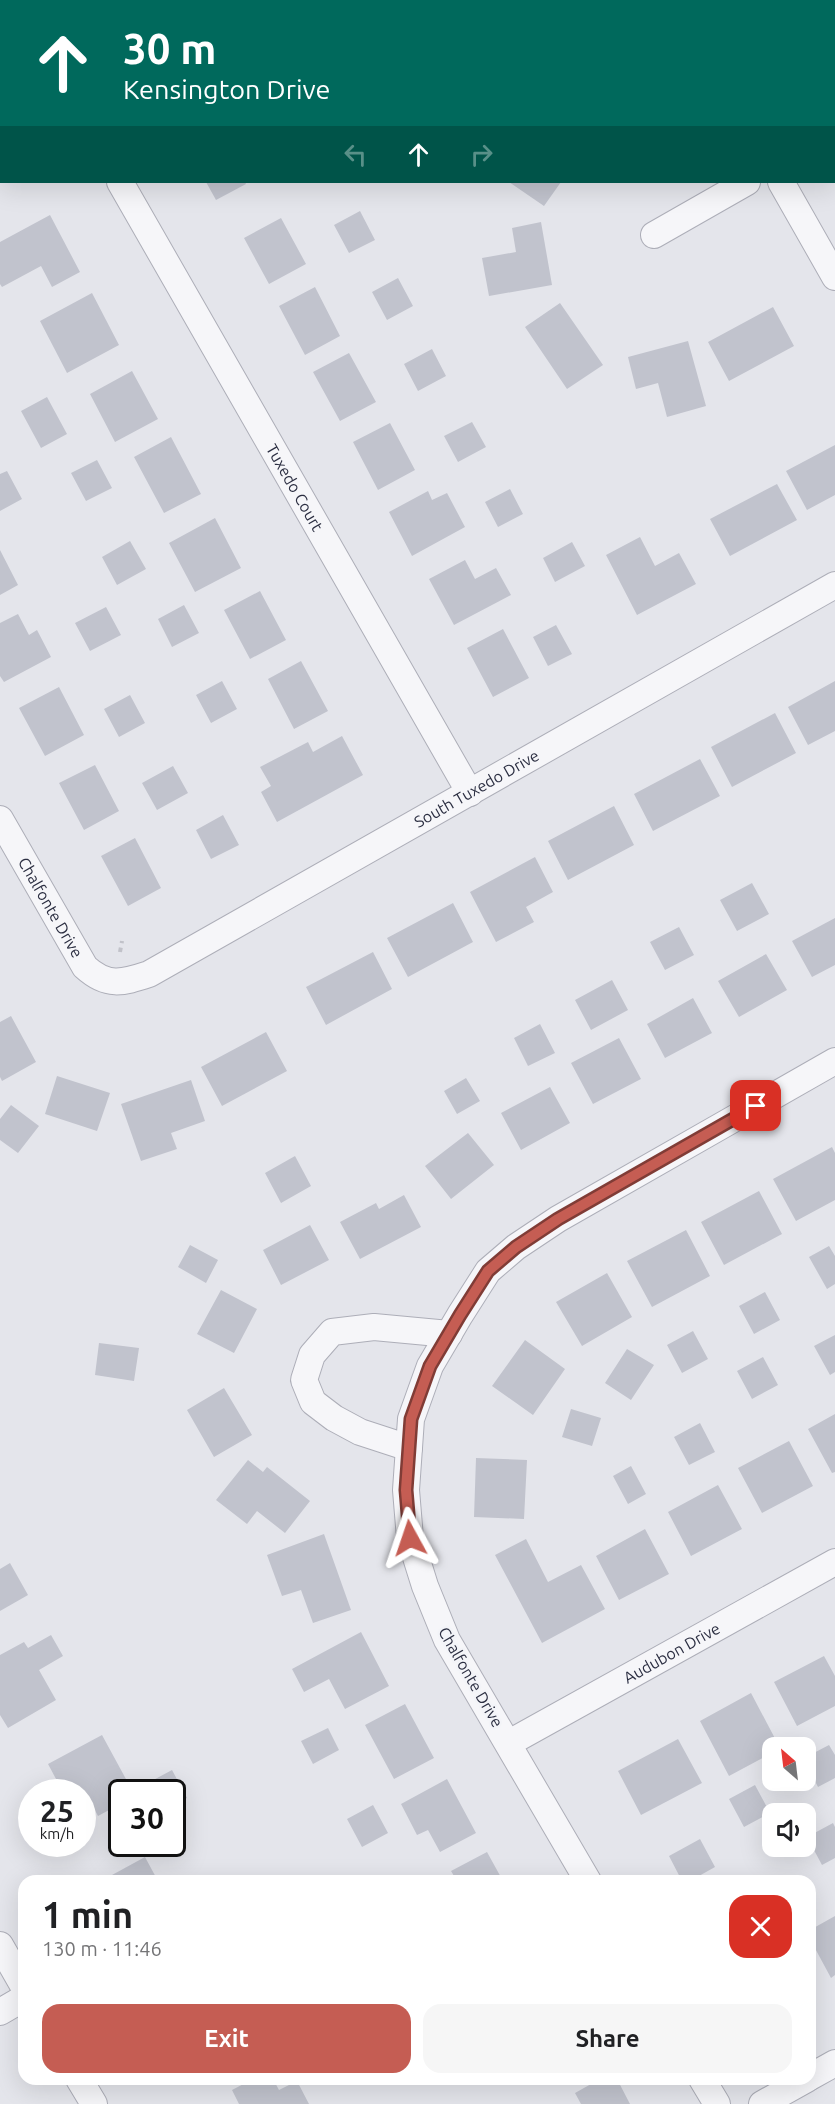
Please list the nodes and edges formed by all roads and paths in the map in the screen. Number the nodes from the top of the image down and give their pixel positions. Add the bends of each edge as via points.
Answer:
1 (121, 183) edge
2 (745, 183) edge
3 (782, 183) edge
4 (654, 235) dead end
5 (835, 277) edge
6 (835, 585) edge
7 (470, 794) junction
8 (0, 819) edge
9 (122, 941) dead end
10 (119, 956) dead end
11 (114, 982) joint
12 (835, 1061) edge
13 (449, 1334) junction
14 (409, 1448) junction
15 (835, 1562) edge
16 (509, 1743) junction
17 (585, 1875) edge
18 (0, 1945) edge
19 (18, 1976) edge
20 (18, 2002) edge
21 (0, 2012) edge
22 (835, 2063) edge
23 (816, 2074) edge
24 (83, 2085) edge
25 (706, 2085) edge
26 (796, 2085) edge
27 (94, 2104) edge
28 (717, 2104) edge
29 (762, 2104) edge

1 - 7 street, Tuxedo Court
2 - 4 street
3 - 5 street
6 - 7 street, South Tuxedo Drive
7 - 11 street, South Tuxedo Drive via 149,974
8 - 11 street, Chalfonte Drive via 85,967 97,978
9 - 10 path
12 - 13 street, Chalfonte Drive via 558,1219 516,1247 488,1271
13 - 14 street, Chalfonte Drive via 430,1366 411,1419
13 - 14 street via 374,1327 332,1332 312,1355 304,1380 313,1402 360,1432
14 - 16 street, Chalfonte Drive via 406,1490 410,1538 425,1586 447,1640
15 - 16 street, Audubon Drive
16 - 17 street, Chalfonte Drive
18 - 19 street
20 - 21 street
22 - 23 street
24 - 27 street
25 - 28 street
26 - 29 street

